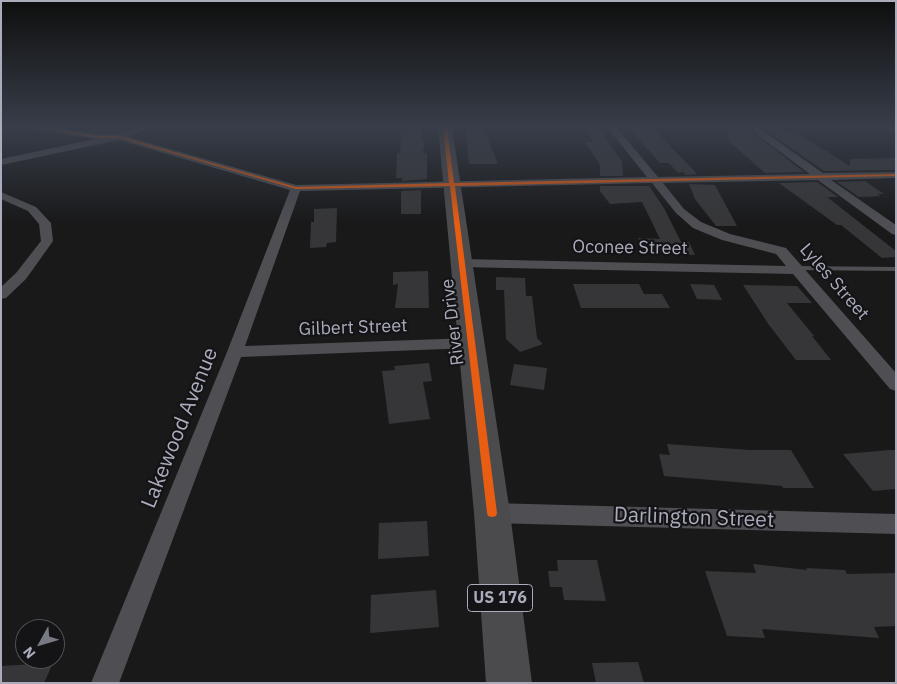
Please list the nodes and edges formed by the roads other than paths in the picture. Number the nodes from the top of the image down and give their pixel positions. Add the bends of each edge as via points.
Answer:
1 (16, 159) edge
2 (195, 159) edge
3 (449, 159) edge
4 (638, 159) edge
5 (795, 159) edge
6 (1, 162) edge
7 (896, 175) edge
8 (818, 176) junction
9 (655, 179) junction
10 (452, 185) junction
11 (296, 188) junction
12 (1, 195) edge
13 (896, 231) edge
14 (461, 263) junction
15 (797, 269) junction
16 (851, 269) joint
17 (896, 269) edge
18 (1, 295) edge
19 (471, 343) junction
20 (236, 352) junction
21 (896, 385) edge
22 (492, 513) junction
23 (896, 524) edge
24 (105, 683) edge
25 (508, 683) edge

1 - 6 street
2 - 11 street
3 - 10 main road, River Drive / US 176
4 - 9 street, Lyles Street
5 - 8 street
7 - 8 street
8 - 9 street
8 - 13 street
9 - 10 street
9 - 15 street, Lyles Street via 680,211 697,225 726,237 781,251
10 - 11 street
10 - 14 main road, River Drive / US 176
11 - 20 street, Lakewood Avenue
12 - 18 street via 32,209 45,223 47,242 21,276
14 - 15 street, Oconee Street
14 - 19 main road, River Drive / US 176
15 - 16 lane
15 - 21 street, Lyles Street
16 - 17 lane
19 - 20 street, Gilbert Street
19 - 22 main road, River Drive / US 176
20 - 24 street, Lakewood Avenue
22 - 23 street, Darlington Street
22 - 25 main road, River Drive / US 176

